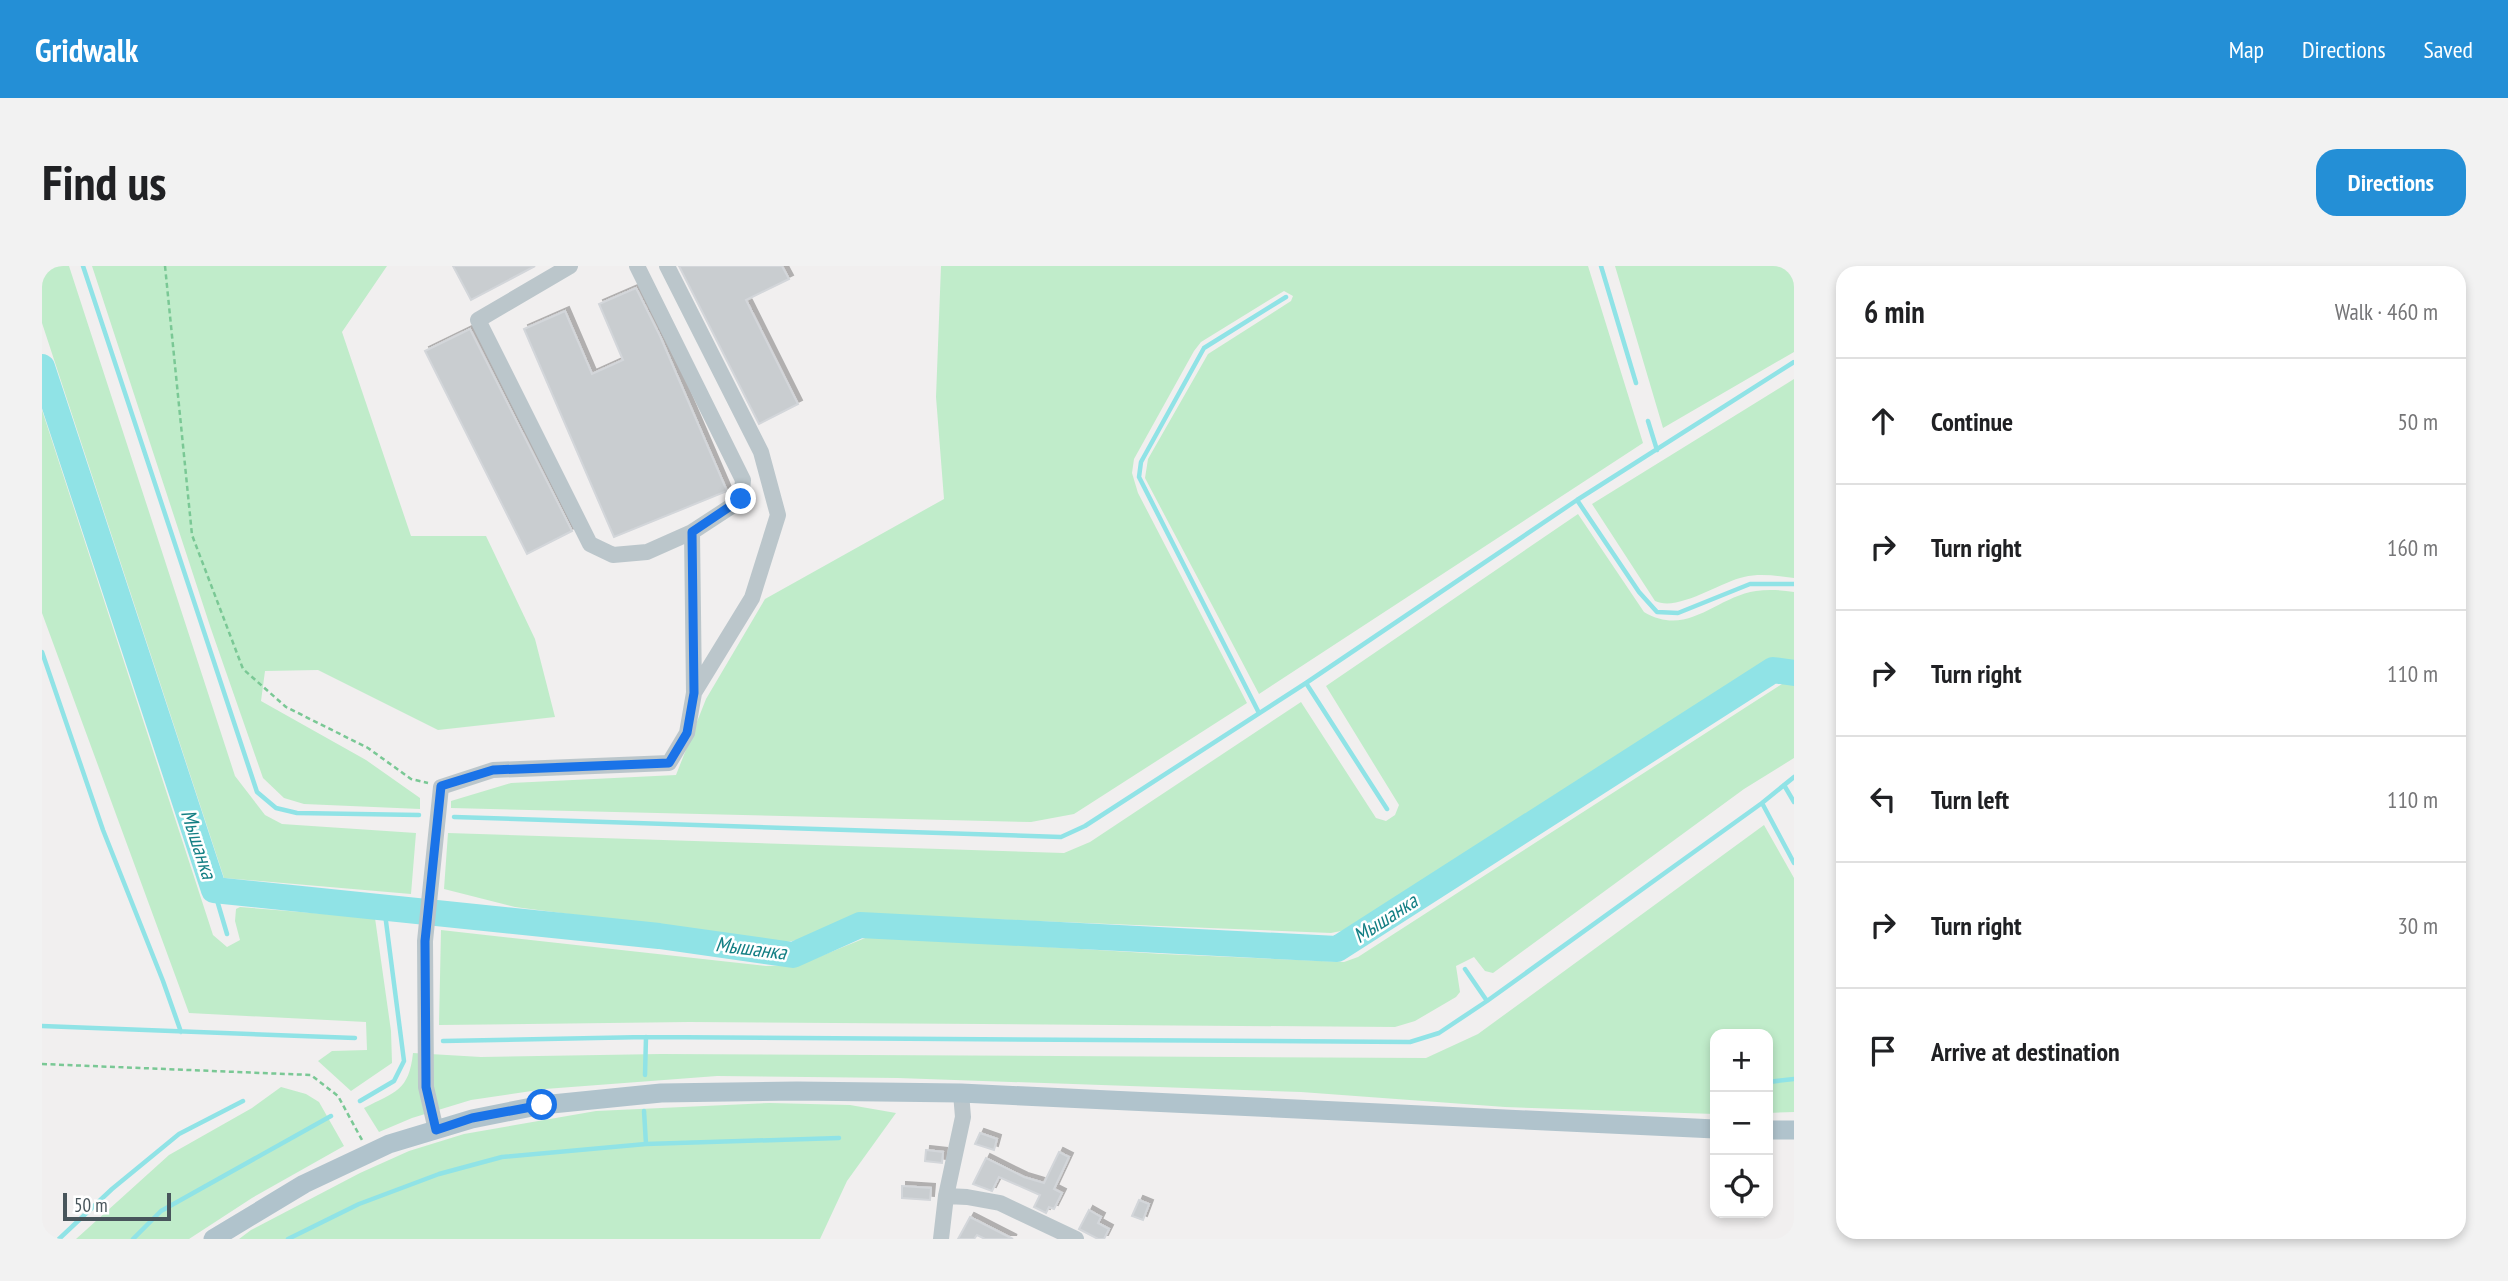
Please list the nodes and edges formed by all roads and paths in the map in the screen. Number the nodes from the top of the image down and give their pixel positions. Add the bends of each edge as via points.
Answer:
1 (165, 266) edge
2 (570, 266) edge
3 (637, 266) edge
4 (667, 266) edge
5 (692, 532) junction
6 (694, 693) junction
7 (441, 786) junction
8 (42, 1064) edge
9 (961, 1093) junction
10 (1710, 1129) edge
11 (436, 1130) junction
12 (1773, 1130) edge
13 (1794, 1130) edge
14 (369, 1151) junction
15 (946, 1196) junction
16 (213, 1239) edge
17 (941, 1239) edge
18 (1076, 1239) edge

1 - 7 path via 192,535 243,669 286,708 368,748 411,779
2 - 5 street via 478,320 590,544 613,555 647,552
3 - 5 street via 743,480 741,499
4 - 6 street via 761,452 778,515 752,598
5 - 6 street
6 - 7 street via 687,733 669,763 493,770
7 - 11 street via 425,941 426,1087
8 - 14 path via 311,1075 338,1096
9 - 10 main road
9 - 11 main road via 661,1093 542,1105
9 - 15 street via 963,1117
11 - 14 main road
12 - 13 main road
14 - 16 main road
15 - 17 street
15 - 18 street via 1000,1203

